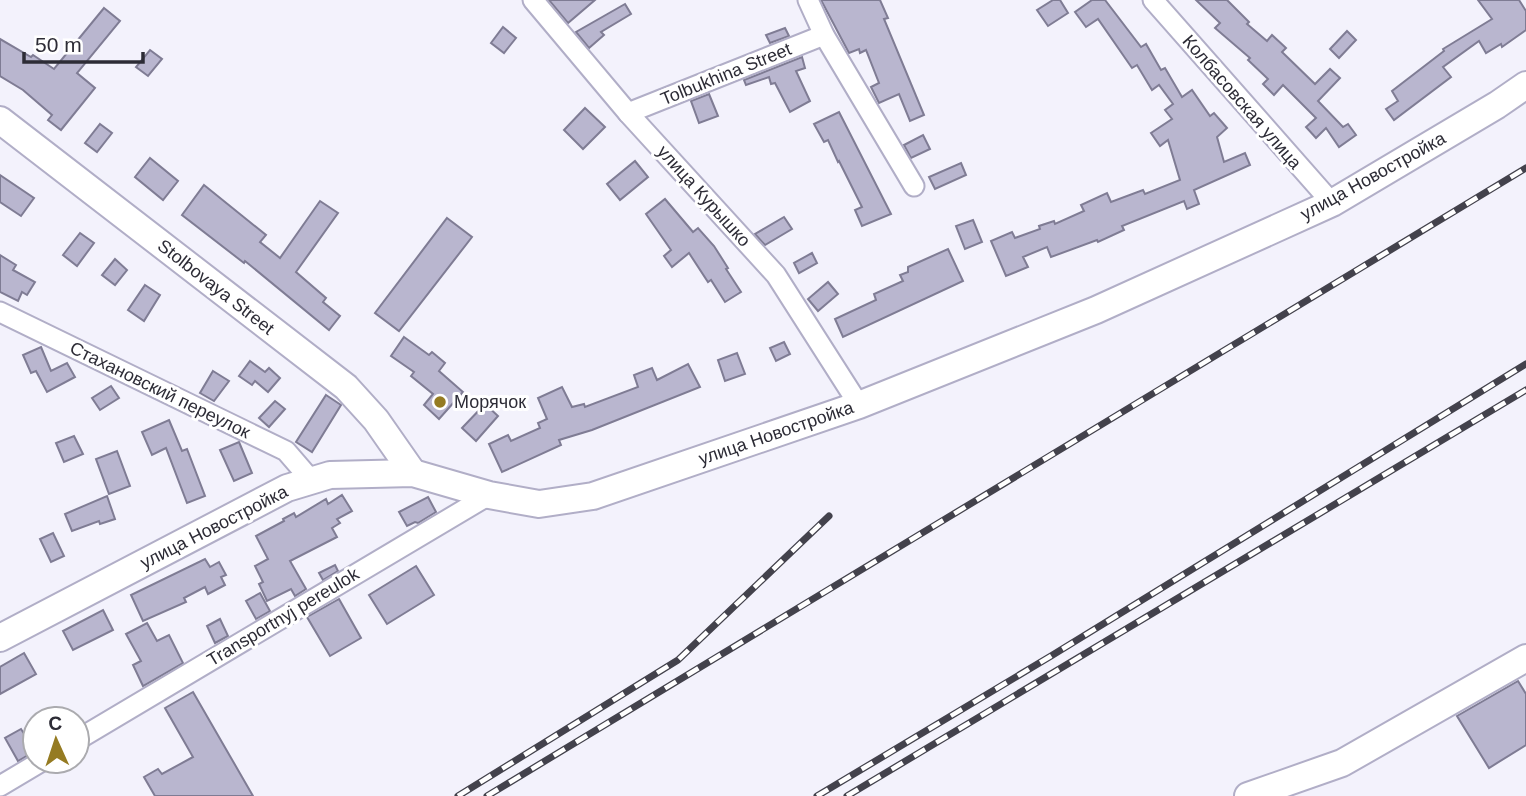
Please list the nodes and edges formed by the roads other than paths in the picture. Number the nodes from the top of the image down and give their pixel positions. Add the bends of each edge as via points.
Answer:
1 (533, 0) edge
2 (808, 0) edge
3 (1153, 0) edge
4 (824, 35) junction
5 (1526, 85) edge
6 (628, 113) junction
7 (0, 120) edge
8 (914, 186) dead end
9 (1332, 204) junction
10 (0, 312) edge
11 (859, 405) junction
12 (413, 473) junction
13 (311, 480) junction
14 (489, 495) junction
15 (0, 638) edge
16 (1526, 658) edge
17 (91, 732) edge
18 (21, 774) edge
19 (0, 786) edge
20 (1248, 796) edge

1 - 6 street, улица Курышко
2 - 4 street
3 - 9 street, Колбасовская улица
4 - 6 street, Tolbukhina Street
4 - 8 street
5 - 9 main road, улица Новостройка
6 - 11 street, улица Курышко via 776,275
7 - 12 main road, Stolbovaya Street via 346,387
9 - 11 main road, улица Новостройка via 1096,310
10 - 13 street, Стахановский переулок via 286,451
11 - 14 main road, улица Новостройка via 593,496 539,503
12 - 13 main road, улица Новостройка via 330,475
12 - 14 main road, улица Новостройка
13 - 15 main road, улица Новостройка via 286,488
14 - 17 street, Transportnyj pereulok
16 - 20 main road via 1342,763
18 - 19 street

